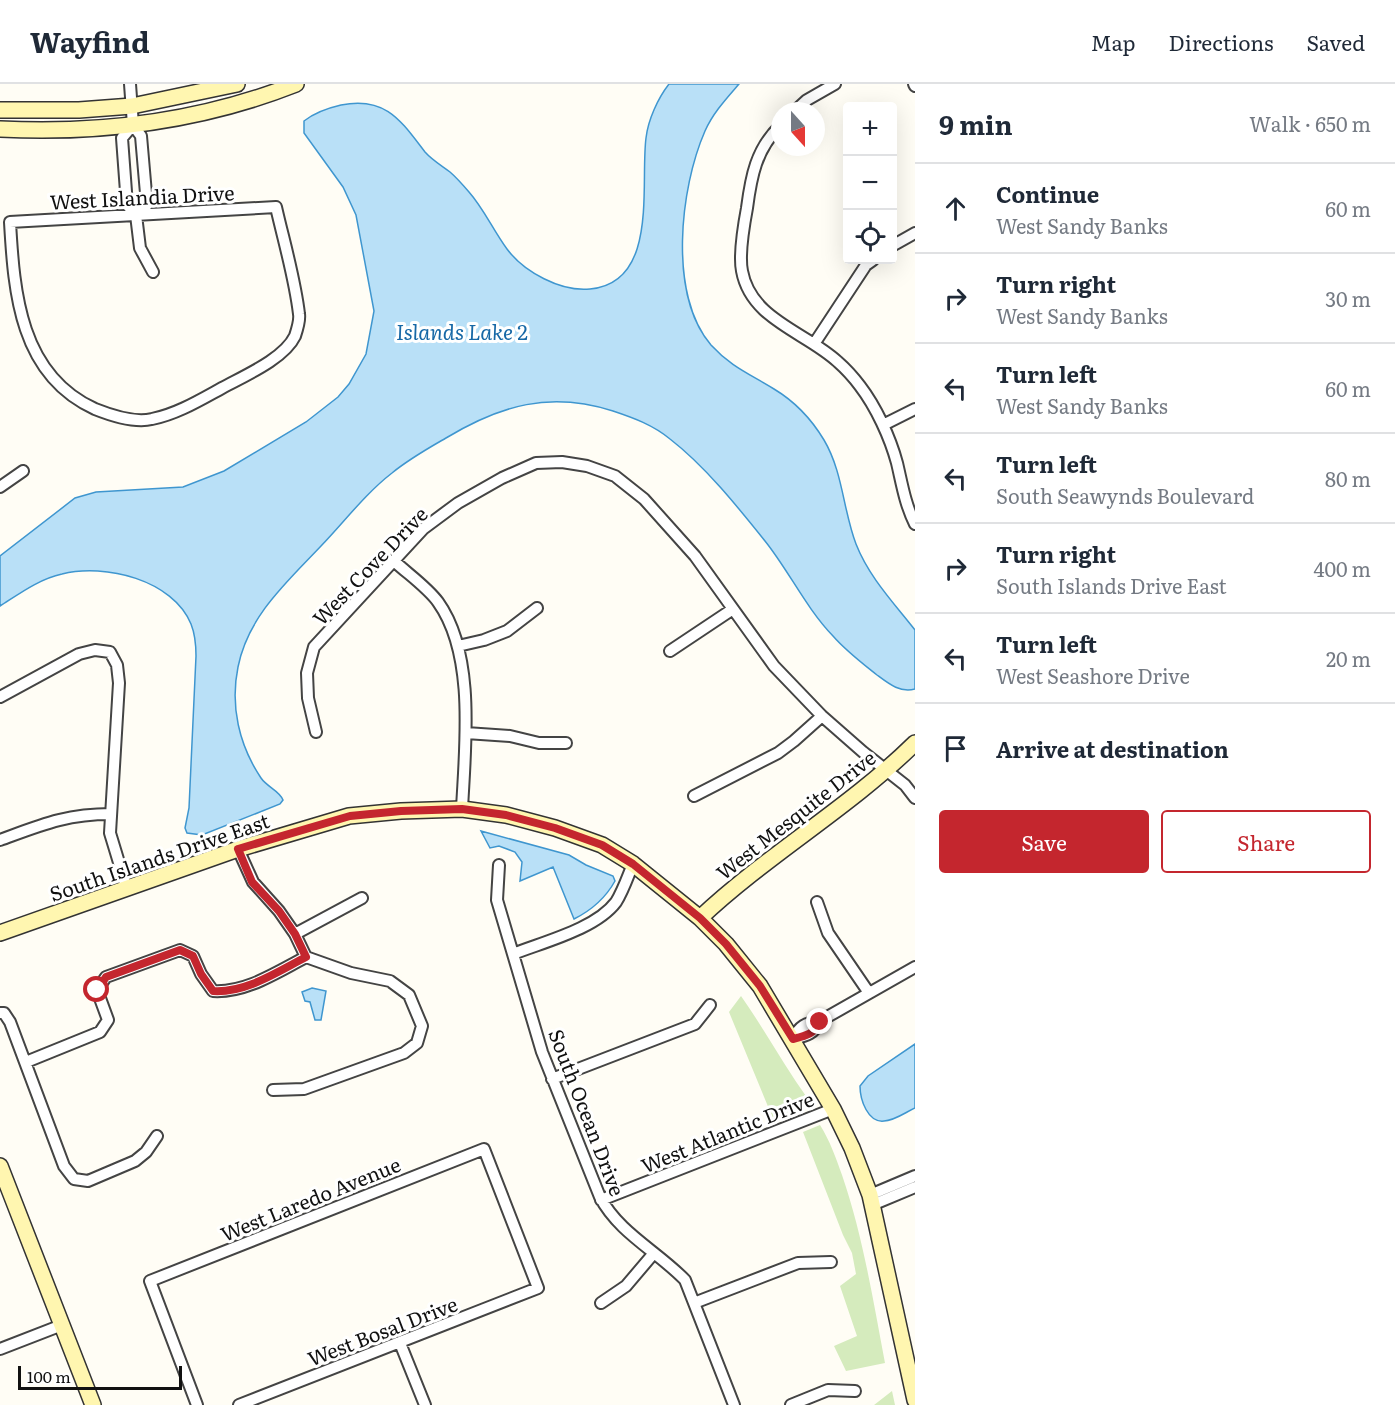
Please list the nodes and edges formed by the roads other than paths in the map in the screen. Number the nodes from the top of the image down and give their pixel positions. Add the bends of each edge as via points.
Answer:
1 (130, 84) edge
2 (237, 84) edge
3 (296, 84) edge
4 (835, 84) edge
5 (805, 102) edge
6 (132, 106) junction
7 (0, 110) edge
8 (134, 125) junction
9 (0, 129) edge
10 (771, 136) edge
11 (136, 215) junction
12 (915, 233) edge
13 (897, 243) edge
14 (867, 264) edge
15 (153, 272) dead end
16 (814, 344) junction
17 (915, 409) edge
18 (883, 425) junction
19 (23, 471) dead end
20 (0, 487) edge
21 (915, 524) edge
22 (394, 561) junction
23 (537, 608) dead end
24 (733, 609) junction
25 (458, 646) junction
26 (670, 651) dead end
27 (0, 697) edge
28 (822, 716) junction
29 (316, 732) dead end
30 (466, 734) junction
31 (566, 743) dead end
32 (915, 743) edge
33 (887, 771) junction
34 (694, 796) dead end
35 (915, 798) edge
36 (462, 809) junction
37 (111, 814) junction
38 (0, 840) edge
39 (238, 849) junction
40 (633, 864) junction
41 (499, 865) dead end
42 (127, 889) junction
43 (362, 898) dead end
44 (817, 902) dead end
45 (700, 918) junction
46 (0, 933) edge
47 (295, 934) junction
48 (513, 954) junction
49 (306, 957) junction
50 (915, 967) edge
51 (869, 993) junction
52 (710, 1005) dead end
53 (0, 1013) edge
54 (793, 1039) junction
55 (26, 1062) junction
56 (552, 1079) junction
57 (273, 1090) dead end
58 (833, 1109) junction
59 (158, 1136) dead end
60 (0, 1166) edge
61 (915, 1176) edge
62 (915, 1187) edge
63 (5, 1196) edge
64 (601, 1200) junction
65 (871, 1200) junction
66 (654, 1253) junction
67 (831, 1262) dead end
68 (538, 1288) joint
69 (601, 1303) dead end
70 (694, 1303) junction
71 (62, 1325) junction
72 (400, 1343) junction
73 (0, 1348) edge
74 (855, 1391) dead end
75 (915, 1400) edge
76 (93, 1405) edge
77 (197, 1405) edge
78 (240, 1405) edge
79 (425, 1405) edge
80 (734, 1405) edge
81 (791, 1405) edge

1 - 6 street
2 - 6 street
3 - 8 street via 189,116
4 - 5 street
6 - 7 street
6 - 8 street
8 - 9 street
8 - 11 street via 141,136 147,205
8 - 11 street via 122,138 127,205
10 - 16 street via 756,160 752,176 742,270 750,293 764,311
11 - 11 street, West Islandia Drive via 10,222 16,295 33,349 51,378 82,403 112,416 150,420 186,408 281,353 295,336 300,316 276,207
11 - 15 street via 140,248
12 - 13 street
14 - 16 street
16 - 18 street via 860,386
17 - 18 street
18 - 21 street
19 - 20 street
22 - 24 street, West Cove Drive via 423,529 458,503 536,463 562,462 615,476 644,499 695,556
22 - 25 street via 436,600 450,621
22 - 29 street, West Cove Drive via 314,646 307,673
23 - 25 street via 507,631
24 - 26 street
24 - 28 street, West Cove Drive via 774,666
25 - 30 street
27 - 37 street via 79,654 94,650 110,652 117,665 119,683
28 - 33 street, West Cove Drive
28 - 34 street via 778,753
30 - 31 street
30 - 36 street
32 - 33 street, West Mesquite Drive
33 - 35 street, West Cove Drive
33 - 45 street, West Mesquite Drive
36 - 39 street, South Islands Drive East via 350,816
36 - 40 street, South Islands Drive East via 555,828 602,845
37 - 38 street via 61,818
37 - 42 street via 110,832
39 - 42 street, South Islands Drive East
39 - 47 street via 252,882
40 - 45 street, South Islands Drive East
40 - 48 street via 616,902 596,920
41 - 48 street, South Ocean Drive via 497,900
42 - 46 street, South Islands Drive East
43 - 47 street
44 - 51 street via 828,933
45 - 54 street, South Islands Drive East via 760,986
47 - 49 street
48 - 56 street, South Ocean Drive
49 - 55 street via 265,979 228,992 213,991 193,956 180,950 106,977 97,990 108,1020 100,1032
49 - 57 street via 351,973 390,981 409,994 422,1026 417,1043 404,1053 304,1089
50 - 51 street
51 - 54 street via 820,1022 799,1027
52 - 56 street via 695,1024
53 - 55 street via 10,1022
54 - 58 street, South Islands Drive East
55 - 59 street via 64,1166 74,1179 88,1181 135,1161
56 - 64 street, South Ocean Drive
58 - 64 street, West Atlantic Drive
58 - 65 street, South Islands Drive East
60 - 63 street
61 - 65 street
62 - 65 street
63 - 71 street
64 - 66 street, South Ocean Drive via 609,1213
65 - 75 street, South Islands Drive East
66 - 69 street via 626,1286
66 - 70 street, South Ocean Drive via 685,1280
67 - 70 street via 798,1263
68 - 72 street, West Bosal Drive
68 - 77 street, West Laredo Avenue via 484,1149 150,1281
70 - 80 street, South Ocean Drive
71 - 73 street
71 - 76 street
72 - 78 street, West Bosal Drive
72 - 79 street
74 - 81 street via 828,1390

